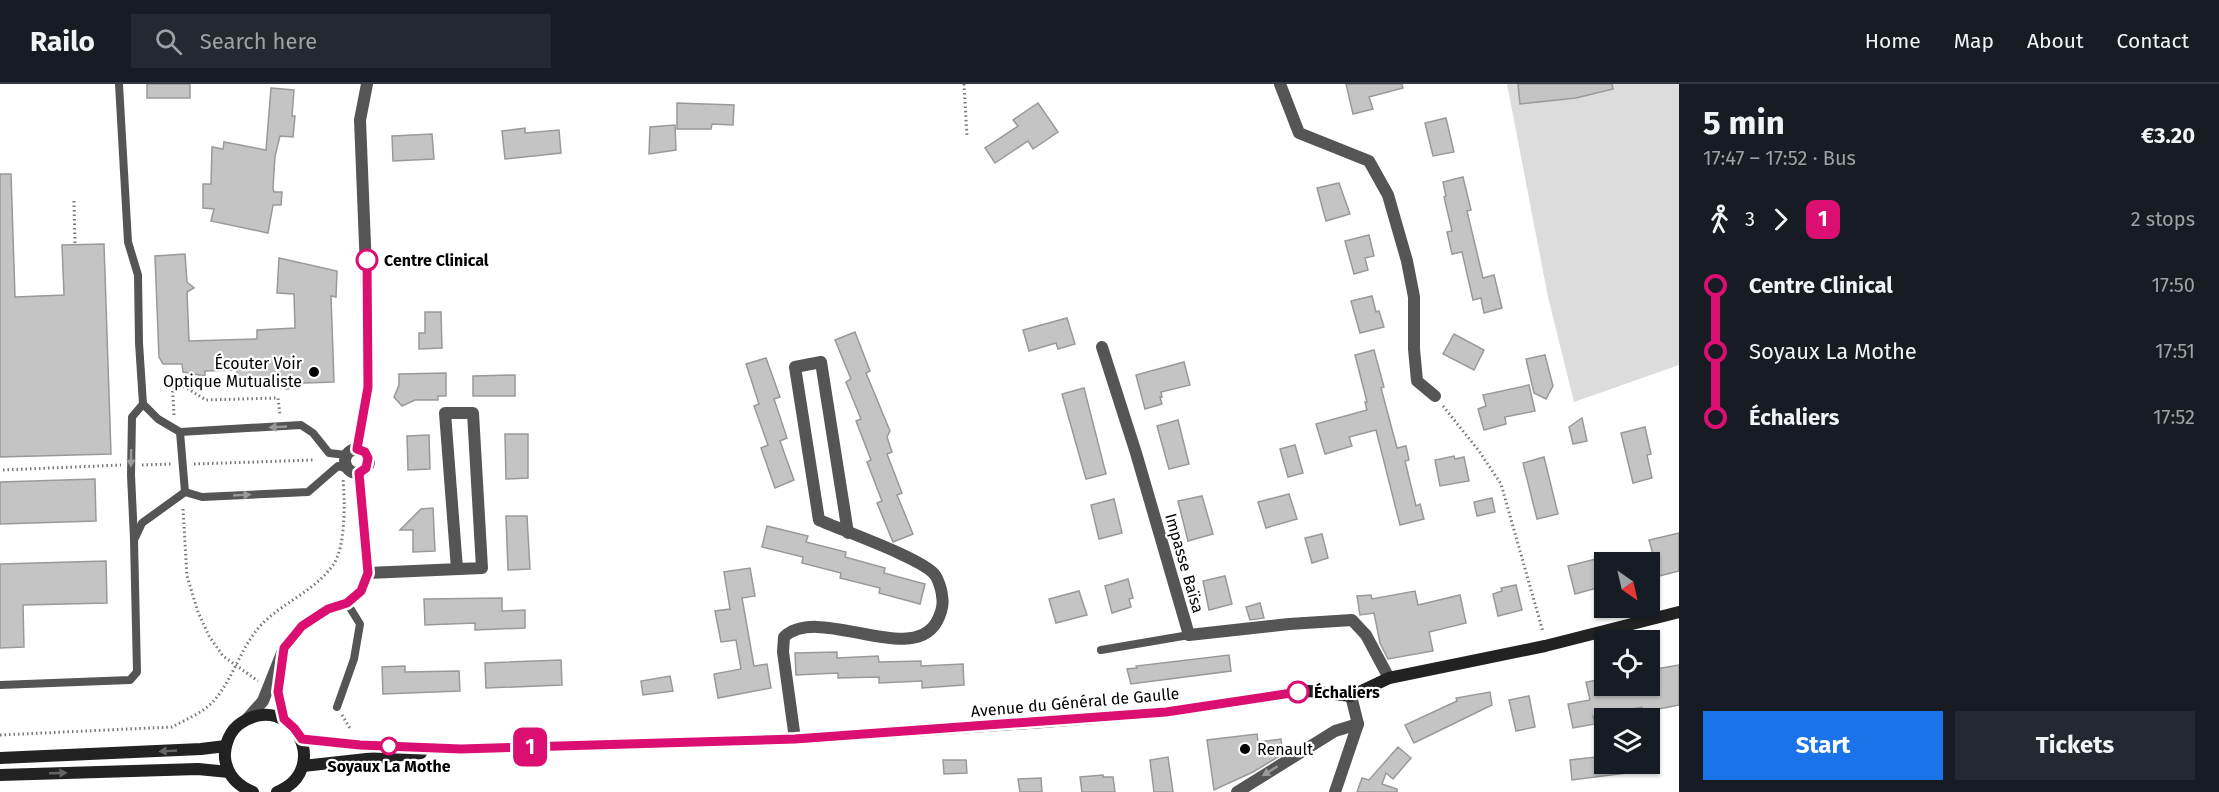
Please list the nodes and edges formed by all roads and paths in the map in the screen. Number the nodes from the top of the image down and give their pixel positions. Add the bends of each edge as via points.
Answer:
1 (119, 84) edge
2 (367, 84) edge
3 (964, 84) edge
4 (1280, 84) edge
5 (967, 137) dead end
6 (74, 201) dead end
7 (75, 244) dead end
8 (1102, 347) dead end
9 (1435, 396) joint
10 (142, 404) junction
11 (280, 418) dead end
12 (175, 420) dead end
13 (180, 432) junction
14 (314, 460) dead end
15 (347, 460) junction
16 (194, 464) dead end
17 (131, 465) junction
18 (176, 465) dead end
19 (3, 470) dead end
20 (359, 473) junction
21 (185, 492) junction
22 (183, 509) dead end
23 (848, 533) junction
24 (134, 540) junction
25 (457, 569) junction
26 (368, 573) junction
27 (347, 603) junction
28 (1679, 612) edge
29 (1189, 635) junction
30 (1545, 646) junction
31 (284, 648) junction
32 (1101, 650) dead end
33 (235, 664) junction
34 (1389, 678) junction
35 (0, 685) edge
36 (1351, 696) junction
37 (337, 707) joint
38 (248, 718) junction
39 (284, 719) junction
40 (1358, 724) junction
41 (0, 735) edge
42 (302, 739) junction
43 (795, 739) junction
44 (360, 745) junction
45 (226, 746) junction
46 (461, 749) junction
47 (0, 758) edge
48 (303, 766) junction
49 (229, 772) junction
50 (0, 775) edge
51 (289, 789) edge
52 (253, 792) edge
53 (277, 792) edge
54 (1237, 792) edge
55 (1335, 792) edge

1 - 10 lane via 128,242 138,275
2 - 15 street via 360,120 368,387
3 - 5 path
4 - 9 street via 1299,133 1369,161 1388,195 1414,297 1417,381
6 - 7 path
8 - 29 street, Impasse Baïsa
9 - 30 path via 1502,484
10 - 13 lane
10 -> 17 lane via 132,417
11 - 12 path via 278,398 206,400 172,379
15 -> 13 lane via 329,453 301,425
13 - 21 lane
14 - 16 path
15 - 20 street via 352,472
15 - 20 street via 365,452 366,468
21 -> 15 lane via 202,497 308,492
15 - 33 path via 342,540 334,564 312,587 264,622
17 - 18 path
17 - 19 path
17 - 24 lane
20 - 26 street
21 - 24 lane via 142,523
22 - 33 path via 186,576 198,612 223,656
23 - 23 street via 819,520 795,367 821,362
23 - 43 street via 921,563 935,575 943,597 940,616 930,631 910,639 815,627 792,630 784,637 783,652
24 - 35 lane via 137,672 130,680
25 - 25 street via 452,502 445,412 473,413 482,568
25 - 26 street
26 - 27 street via 361,591
27 - 31 street via 328,609 302,626
27 - 37 lane via 360,624 354,659
28 - 30 main road
29 - 32 lane
29 - 34 street, Impasse Baïsa via 1352,620 1366,635
30 - 34 main road
31 - 38 street via 263,701
31 - 39 street via 278,692
33 - 41 path via 217,698 172,727
34 - 36 main road
36 - 40 street
36 - 43 main road, Avenue du Général de Gaulle via 1309,691 1166,712
37 - 44 path
38 - 39 main road via 273,714
38 - 45 main road via 230,735
39 - 42 main road
40 -> 54 street via 1335,731
40 - 55 street
42 - 44 main road, Avenue du Général de Gaulle
42 - 48 main road
43 - 46 main road, Avenue du Général de Gaulle
44 - 46 main road, Avenue du Général de Gaulle
45 -> 47 main road
45 - 49 main road
46 - 48 main road, Avenue du Général de Gaulle
48 - 51 main road
50 -> 49 main road via 198,769
49 - 52 main road via 236,782
51 - 53 main road

